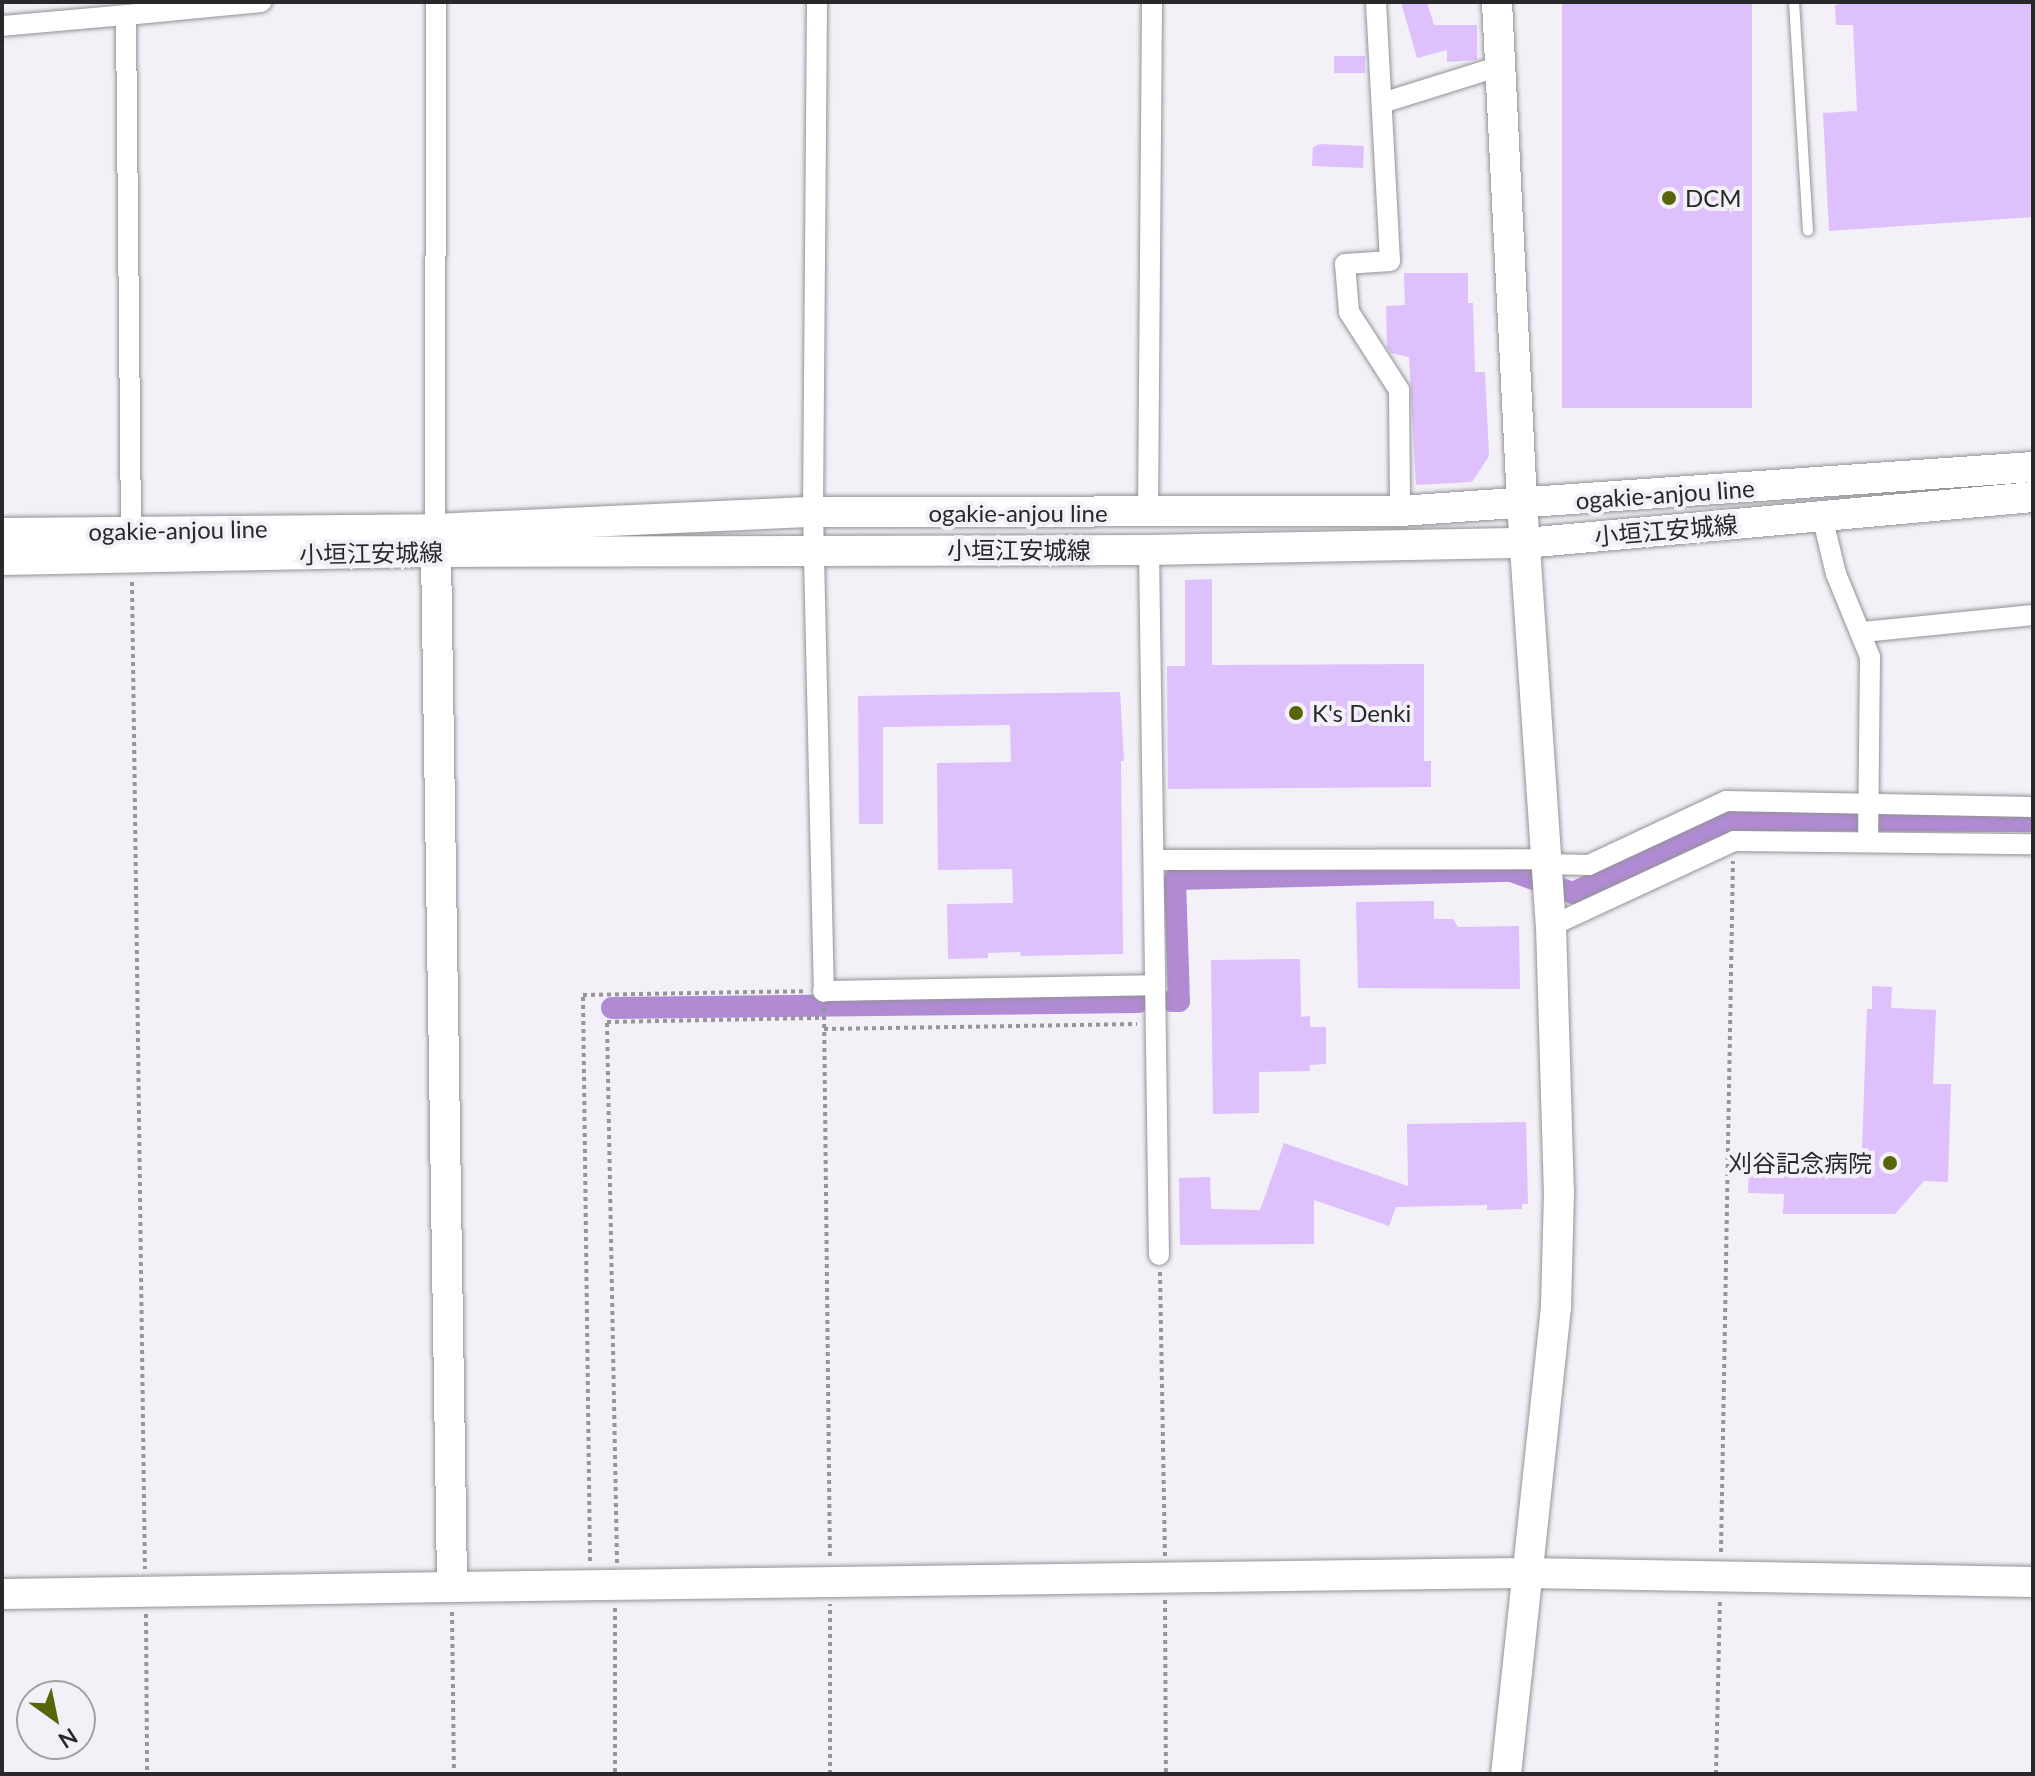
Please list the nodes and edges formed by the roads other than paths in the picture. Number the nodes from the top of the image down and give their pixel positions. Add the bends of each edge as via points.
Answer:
1 (261, 2) edge
2 (436, 2) edge
3 (817, 2) edge
4 (1152, 2) edge
5 (1376, 2) edge
6 (1497, 2) edge
7 (1794, 2) edge
8 (199, 5) edge
9 (90, 10) edge
10 (126, 15) junction
11 (2, 26) edge
12 (1500, 66) junction
13 (1382, 103) junction
14 (1808, 231) dead end
15 (2033, 467) edge
16 (2033, 497) edge
17 (1522, 503) junction
18 (1400, 511) junction
19 (813, 512) junction
20 (1148, 513) junction
21 (1822, 516) junction
22 (2, 533) edge
23 (435, 540) junction
24 (131, 543) junction
25 (1525, 543) junction
26 (813, 550) junction
27 (1149, 550) junction
28 (2, 560) edge
29 (2033, 615) edge
30 (1863, 632) junction
31 (1869, 804) junction
32 (2033, 807) edge
33 (1868, 842) junction
34 (2033, 844) edge
35 (1155, 860) junction
36 (1547, 863) junction
37 (1551, 926) junction
38 (1155, 985) junction
39 (1159, 1255) road end
40 (1527, 1573) junction
41 (2033, 1582) edge
42 (452, 1587) junction
43 (2, 1594) edge
44 (1506, 1774) edge

1 - 8 street
2 - 23 street
3 - 19 street
4 - 20 street
5 - 13 street
6 - 12 street
7 - 14 lane
8 - 10 street
9 - 10 street
9 - 11 street
10 - 24 street
12 - 13 street
12 - 17 street
13 - 18 street via 1390,261 1345,264 1349,312 1399,390
15 - 17 street, ogakie-anjou line
16 - 21 street, 小垣江安城線
17 - 18 street, ogakie-anjou line
17 - 25 street
18 - 20 street, ogakie-anjou line
19 - 20 street, ogakie-anjou line
19 - 23 street, ogakie-anjou line
19 - 26 street
21 - 25 street, 小垣江安城線
21 - 30 street via 1836,574
22 - 24 street, ogakie-anjou line
23 - 24 street, ogakie-anjou line
23 - 26 street, 小垣江安城線
23 - 42 street
24 - 28 street
25 - 27 street, 小垣江安城線
25 - 36 street
26 - 27 street, 小垣江安城線
26 - 38 street via 824,992
27 - 35 street
29 - 30 street
30 - 31 street via 1870,657
31 - 32 street
31 - 33 street
31 - 36 street via 1726,801 1589,865
33 - 34 street
33 - 37 street via 1734,841
35 - 36 street
35 - 38 street
36 - 37 street
37 - 40 street via 1559,1192 1556,1307
38 - 39 street
40 - 41 street
40 - 42 street
40 - 44 street
42 - 43 street

